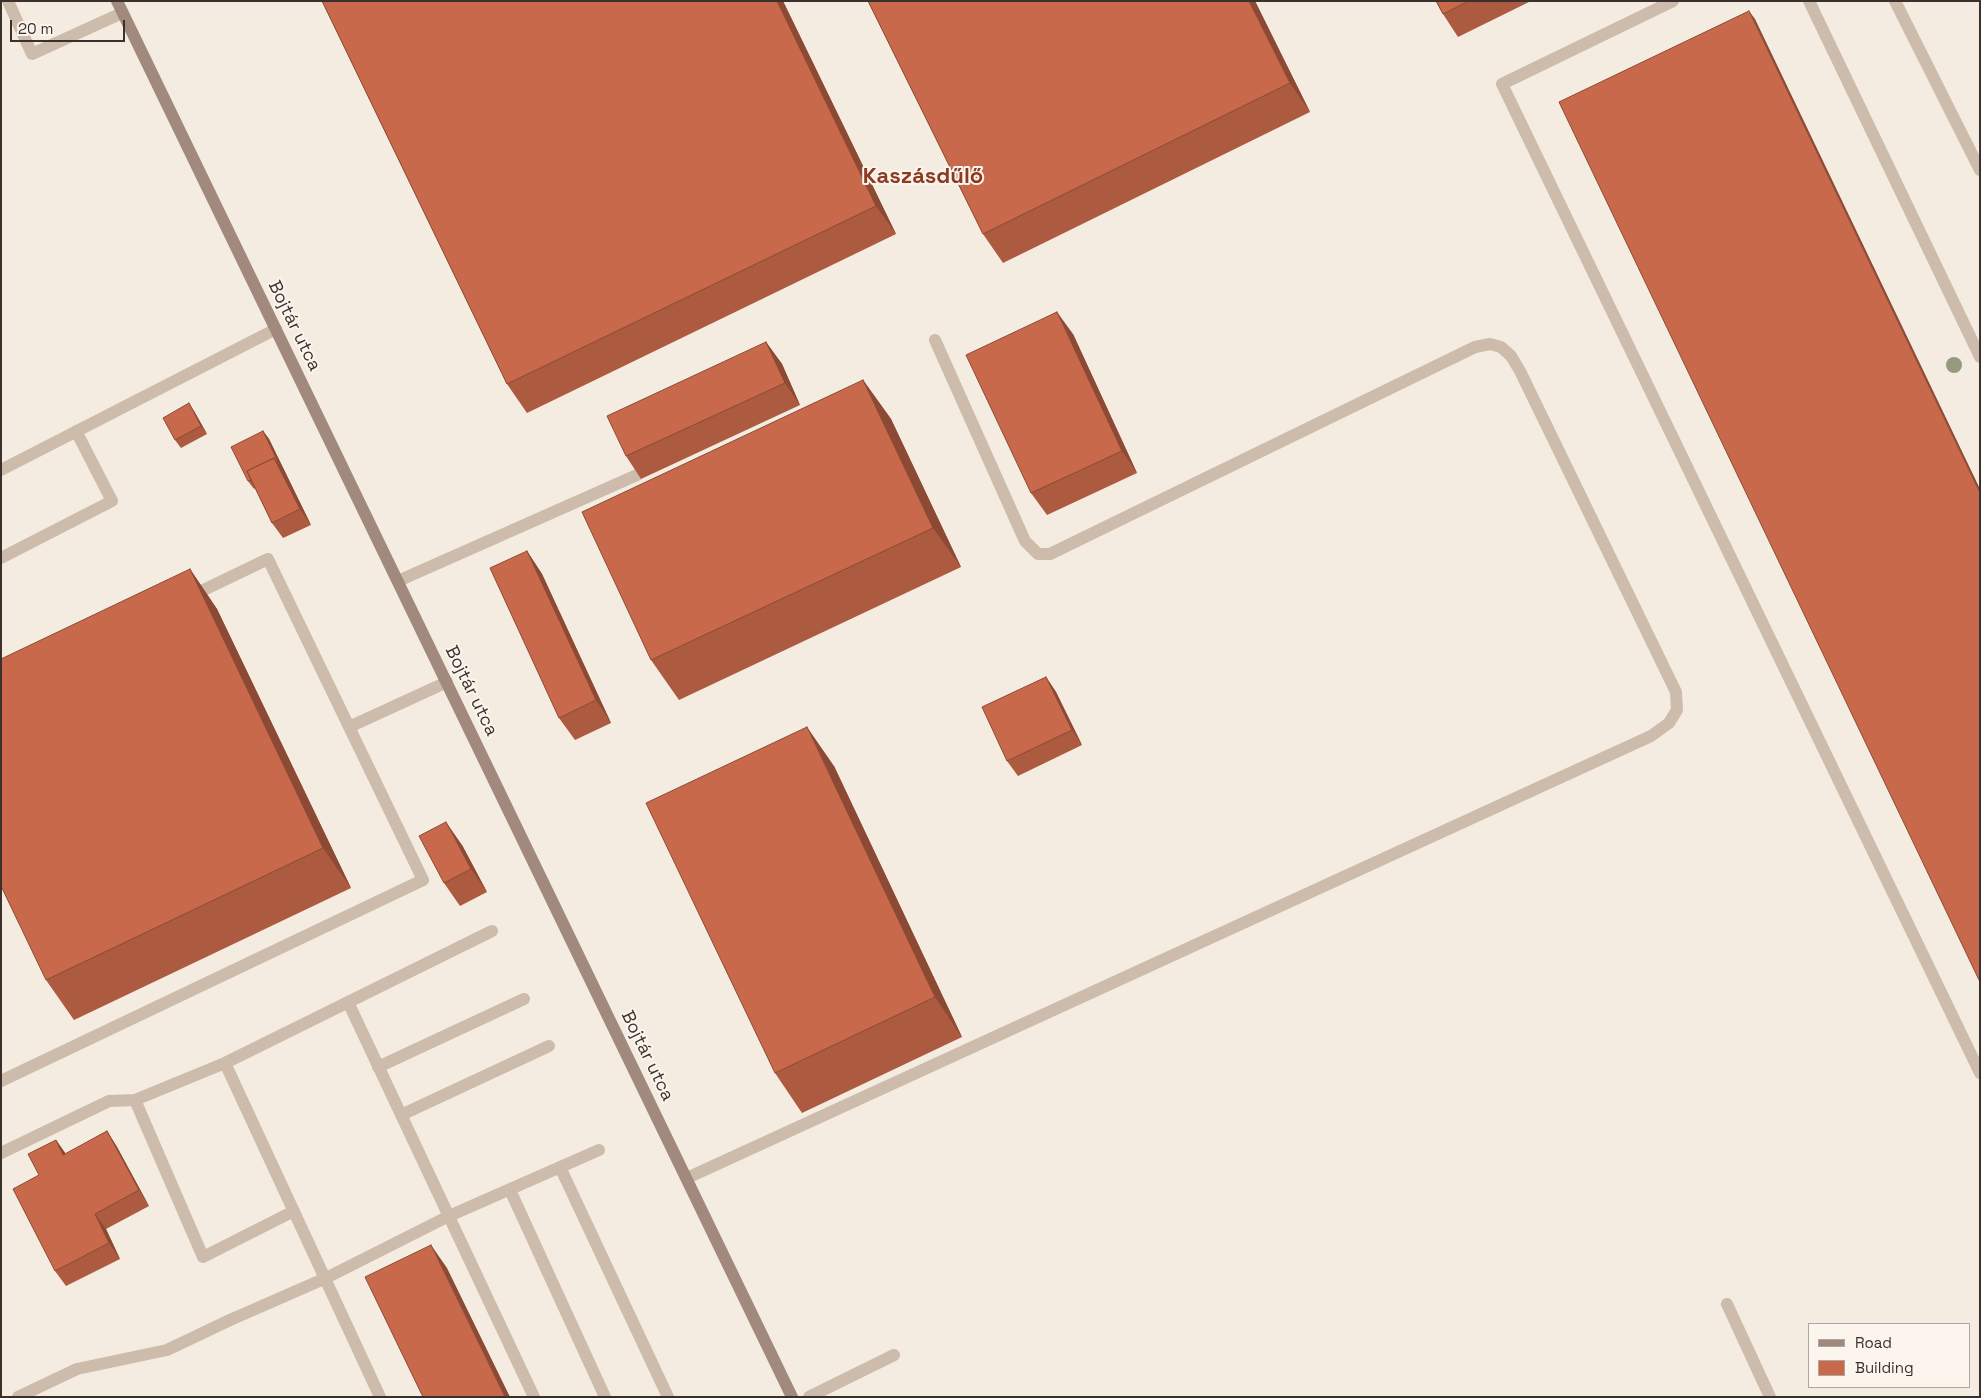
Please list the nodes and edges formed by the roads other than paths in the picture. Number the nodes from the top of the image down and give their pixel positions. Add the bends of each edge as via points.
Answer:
1 (8, 1) edge
2 (1673, 1) edge
3 (1808, 1) edge
4 (1895, 1) edge
5 (119, 7) edge
6 (1980, 170) edge
7 (276, 329) junction
8 (935, 340) dead end
9 (1980, 357) edge
10 (76, 432) junction
11 (1, 470) edge
12 (637, 475) edge
13 (1, 558) edge
14 (398, 581) junction
15 (179, 601) edge
16 (447, 682) junction
17 (349, 727) junction
18 (492, 930) dead end
19 (524, 999) dead end
20 (348, 1002) junction
21 (549, 1046) dead end
22 (225, 1063) junction
23 (378, 1067) junction
24 (1980, 1073) edge
25 (1, 1081) edge
26 (135, 1100) junction
27 (401, 1115) junction
28 (599, 1150) dead end
29 (1, 1153) edge
30 (560, 1167) junction
31 (687, 1178) junction
32 (510, 1190) junction
33 (294, 1211) junction
34 (449, 1216) junction
35 (326, 1278) junction
36 (1727, 1304) dead end
37 (894, 1355) dead end
38 (18, 1397) edge
39 (380, 1397) edge
40 (534, 1397) edge
41 (605, 1397) edge
42 (668, 1397) edge
43 (792, 1397) edge
44 (809, 1397) edge
45 (1770, 1397) edge

1 - 5 street via 32,54
2 - 24 street via 1502,84
3 - 9 street
4 - 6 street
5 - 7 street, Bojtár utca
7 - 10 street
7 - 14 street, Bojtár utca
8 - 31 street via 1026,541 1038,554 1050,554 1474,347 1490,344 1501,347 1520,371 1676,692 1677,710 1669,723 1651,736
10 - 11 street
10 - 13 street via 112,501
12 - 14 street
14 - 16 street, Bojtár utca
15 - 17 street via 268,559
16 - 17 street
16 - 31 street, Bojtár utca
17 - 25 street via 422,880
18 - 20 street
19 - 23 street
20 - 22 street
20 - 23 street
21 - 27 street
22 - 26 street
22 - 33 street
23 - 27 street
26 - 29 street via 109,1101
26 - 33 street via 203,1257
27 - 34 street
28 - 30 street
30 - 32 street
30 - 42 street
31 - 43 street, Bojtár utca
32 - 34 street
32 - 41 street
33 - 35 street
34 - 35 street
34 - 40 street
35 - 38 street via 167,1350 77,1369
35 - 39 street
36 - 45 street
37 - 44 street

